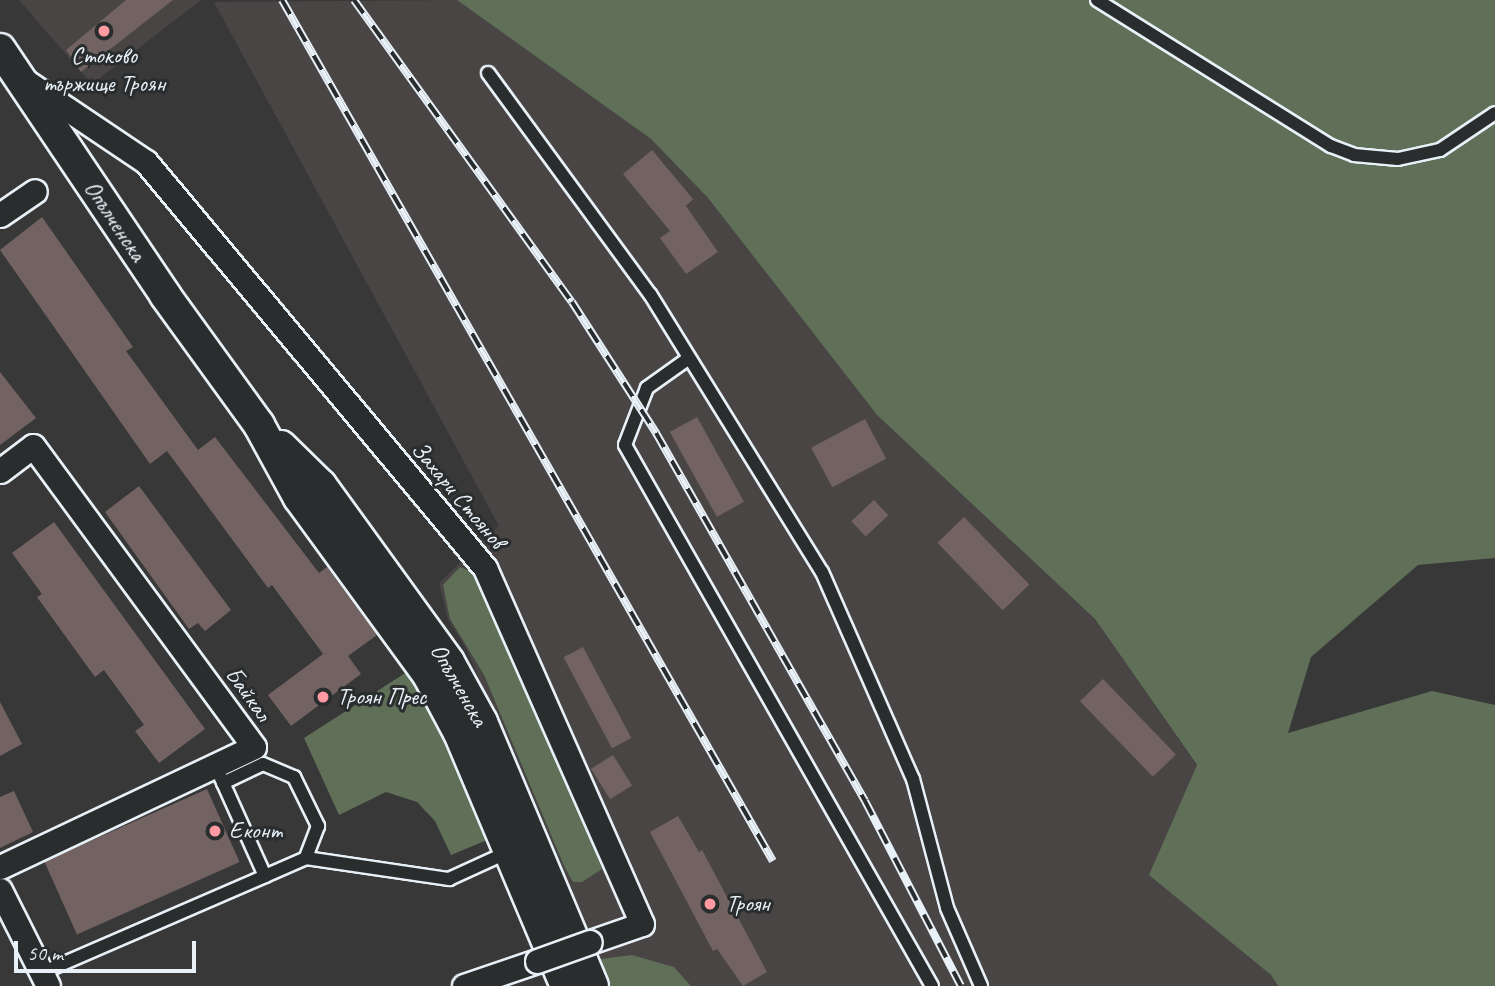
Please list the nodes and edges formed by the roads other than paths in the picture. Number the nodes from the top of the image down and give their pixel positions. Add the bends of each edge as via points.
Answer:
1 (1097, 0) edge
2 (0, 49) edge
3 (488, 73) dead end
4 (18, 77) junction
5 (1495, 113) edge
6 (35, 191) dead end
7 (0, 215) edge
8 (690, 358) junction
9 (259, 425) junction
10 (0, 471) edge
11 (219, 774) junction
12 (510, 851) junction
13 (306, 858) junction
14 (0, 867) edge
15 (265, 876) junction
16 (0, 890) edge
17 (44, 980) edge
18 (464, 986) edge
19 (566, 986) edge
20 (593, 986) edge
21 (932, 986) edge
22 (981, 986) edge

1 - 5 lane via 1331,146 1354,155 1398,159 1429,153 1460,141
2 - 4 street, Опълченска
3 - 8 lane via 650,294
4 - 9 street, Опълченска
4 - 18 street, Захари Стоянов, bridge via 146,162 485,568 642,924
6 - 7 street
8 - 21 lane via 647,388 625,446
8 - 22 lane via 822,572 912,779 947,908
9 - 12 street, Опълченска via 299,498 428,676 459,733
9 - 20 street, Опълченска via 321,485 449,662 482,722
10 - 11 street, Байкал via 33,446 254,747
11 - 13 lane via 264,764 294,777 318,827
11 - 14 street, Байкал
11 - 15 lane
12 - 13 lane via 449,879
12 - 19 street, Опълченска
13 - 15 lane
15 - 17 lane
16 - 17 street

